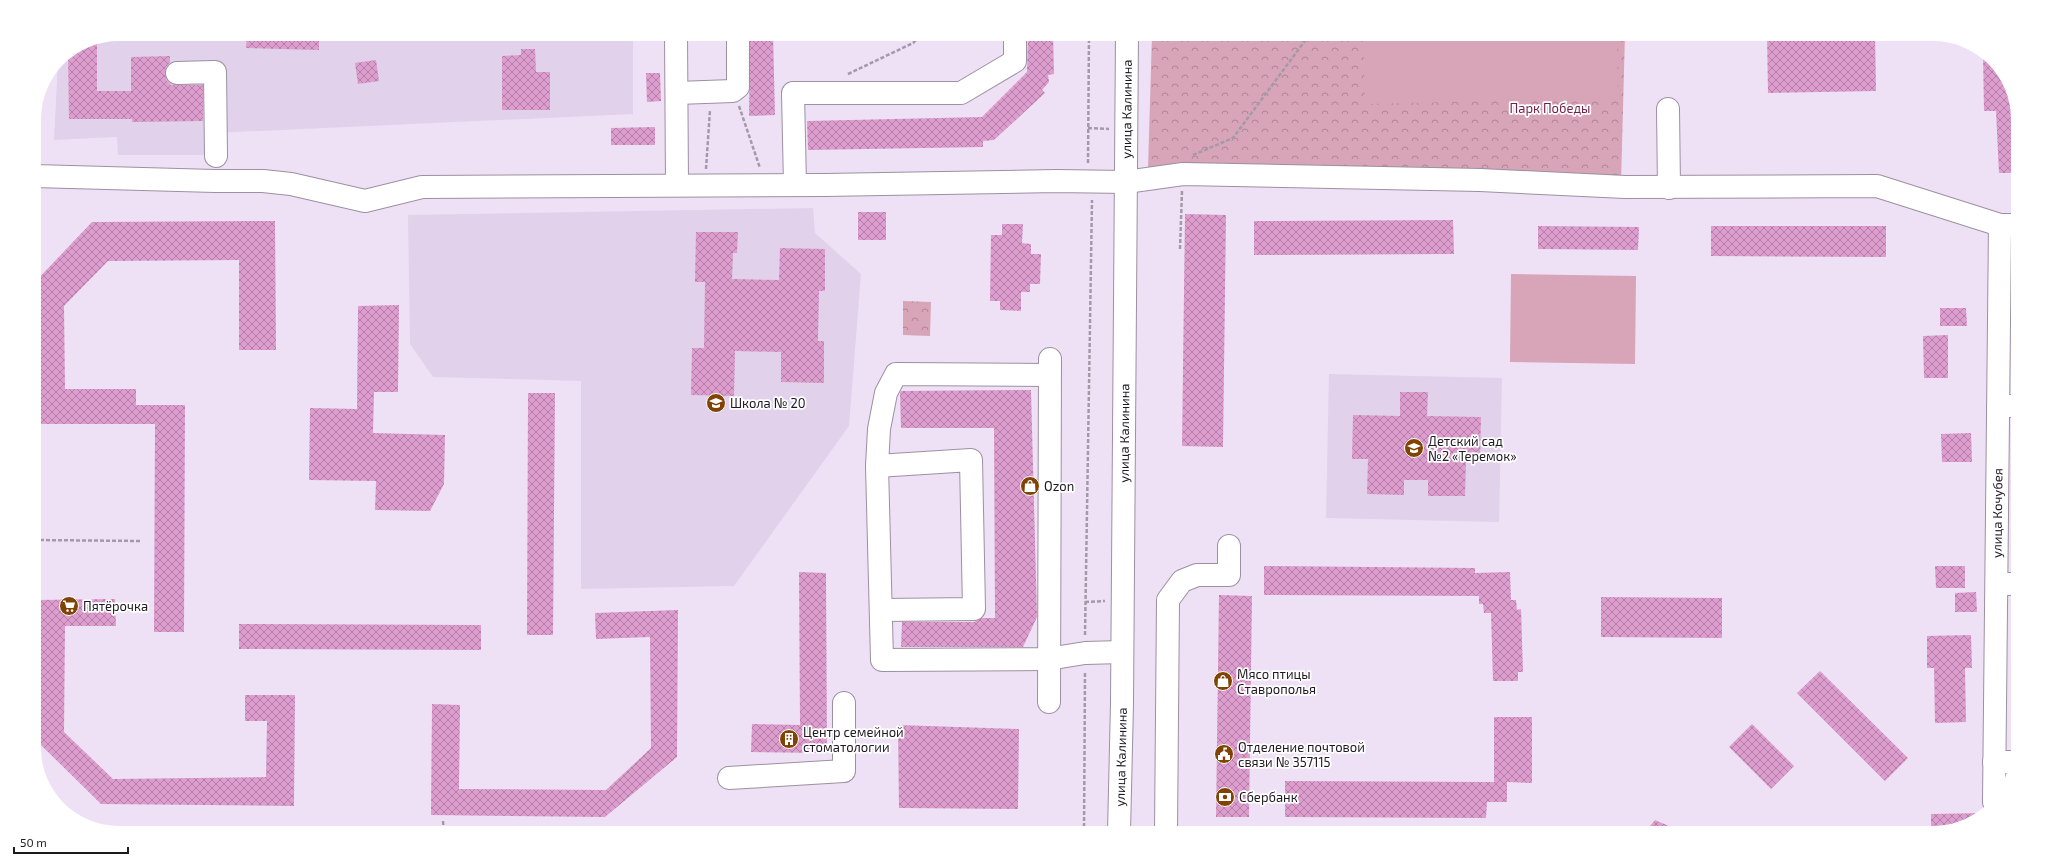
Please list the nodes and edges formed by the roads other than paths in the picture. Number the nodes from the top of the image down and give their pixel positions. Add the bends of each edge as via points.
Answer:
1 (676, 41) edge
2 (738, 41) edge
3 (1015, 41) edge
4 (1127, 41) edge
5 (177, 72) dead end
6 (677, 93) junction
7 (1668, 109) dead end
8 (216, 156) dead end
9 (41, 176) edge
10 (1126, 182) junction
11 (676, 185) junction
12 (795, 185) junction
13 (1669, 188) junction
14 (2009, 225) edge
15 (2008, 406) edge
16 (877, 466) junction
17 (1229, 546) dead end
18 (2007, 584) edge
19 (882, 610) junction
20 (1122, 652) junction
21 (1048, 659) junction
22 (1049, 702) dead end
23 (844, 703) dead end
24 (1994, 762) junction
25 (2009, 762) edge
26 (730, 778) dead end
27 (1994, 796) edge
28 (1119, 826) edge
29 (1166, 826) edge

1 - 6 street
2 - 6 street via 738,87 733,91
3 - 12 street via 1015,61 961,93 793,93
4 - 10 street, улица Калинина
5 - 8 street via 215,72
6 - 11 street
7 - 13 street
9 - 11 street via 263,181 291,184 365,200 422,187
10 - 12 street
10 - 13 street via 1183,174 1480,180
10 - 20 street, улица Калинина
11 - 12 street
13 - 14 street via 1877,186
14 - 15 street, улица Кочубея
15 - 18 street, улица Кочубея
16 - 19 street
16 - 19 street via 971,460 974,609
16 - 21 street via 879,429 886,393 896,374 1049,367
17 - 29 street via 1229,575 1197,575 1182,581 1168,600
18 - 24 street, улица Кочубея
19 - 21 street via 882,660
20 - 21 street via 1085,653
20 - 28 street, улица Калинина
21 - 22 street
23 - 26 street via 844,771
24 - 25 street
24 - 27 street, улица Кочубея

